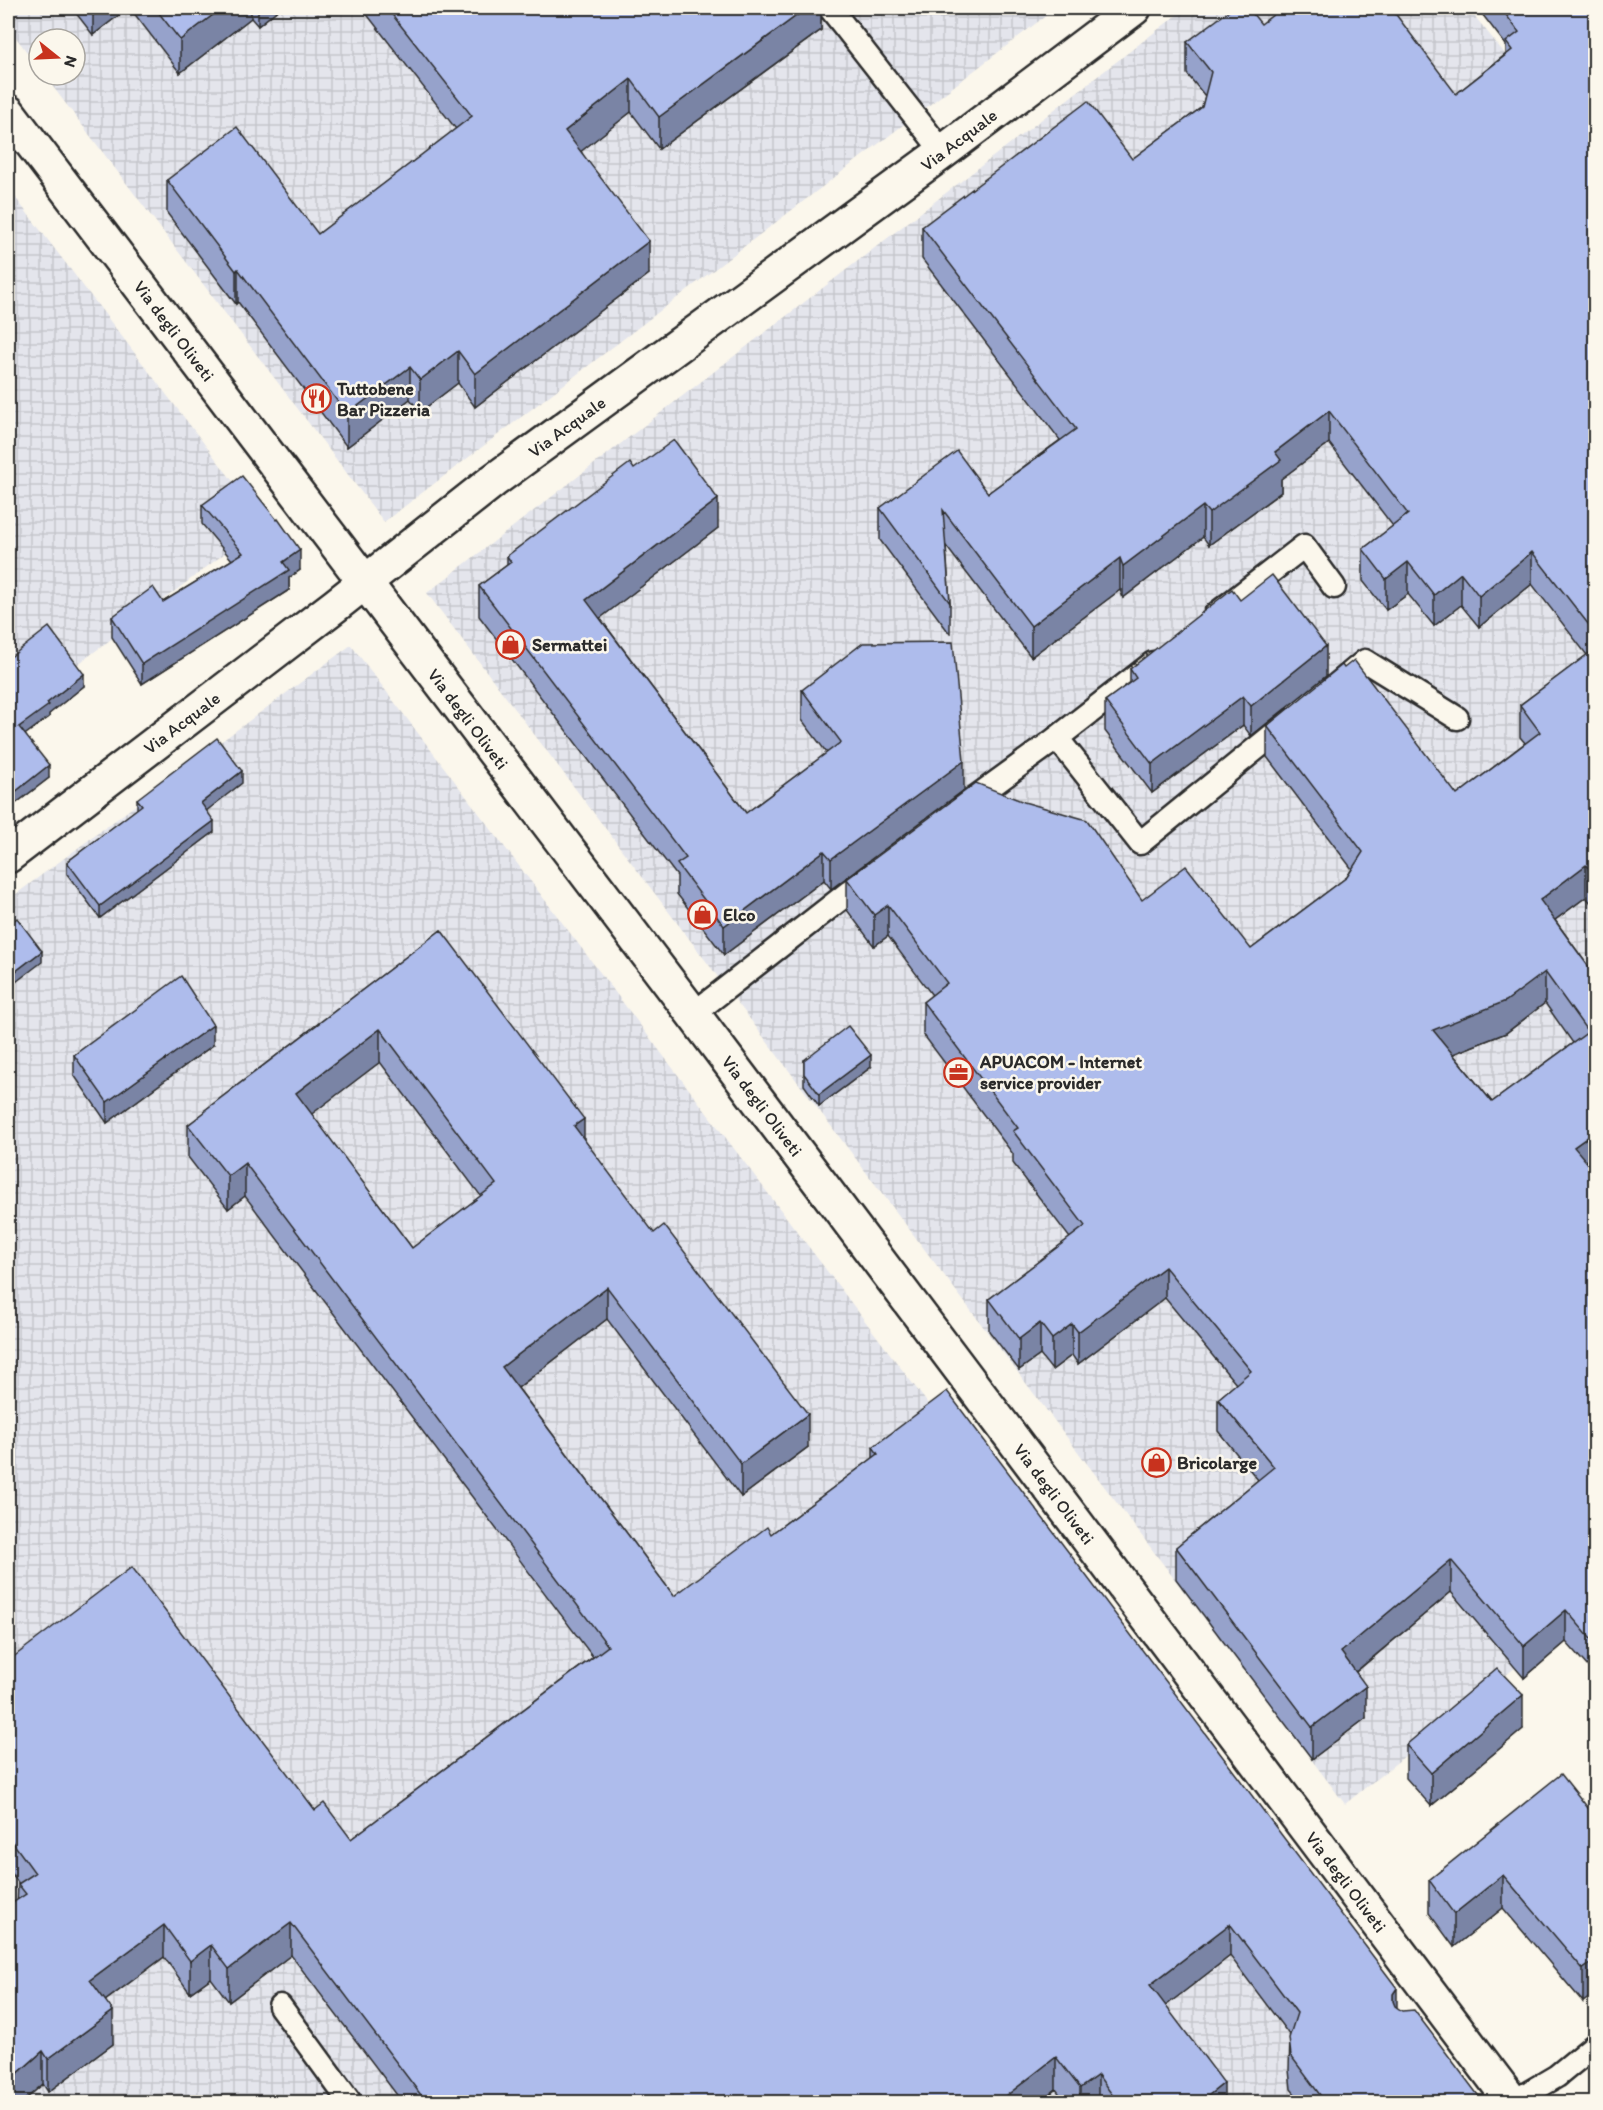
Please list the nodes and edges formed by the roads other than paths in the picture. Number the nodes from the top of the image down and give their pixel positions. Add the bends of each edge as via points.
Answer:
1 (831, 8) edge
2 (1134, 8) edge
3 (8, 112) edge
4 (943, 152) junction
5 (365, 582) junction
6 (1335, 587) dead end
7 (1201, 626) edge
8 (1173, 647) edge
9 (1456, 718) dead end
10 (1057, 738) junction
11 (952, 816) edge
12 (8, 856) edge
13 (885, 865) edge
14 (693, 1014) junction
15 (280, 2006) dead end
16 (1596, 2044) edge
17 (350, 2103) edge
18 (1513, 2103) edge

1 - 4 lane
2 - 4 main road, Via Acquale
3 - 5 main road, Via degli Oliveti
4 - 5 main road, Via Acquale via 493,481
5 - 12 main road, Via Acquale
5 - 14 main road, Via degli Oliveti
6 - 7 lane via 1304,546
8 - 10 lane
9 - 10 lane via 1365,661 1140,843
10 - 11 lane
13 - 14 lane
14 - 18 main road, Via degli Oliveti via 1431,2012
15 - 17 lane
16 - 18 lane via 1557,2076

